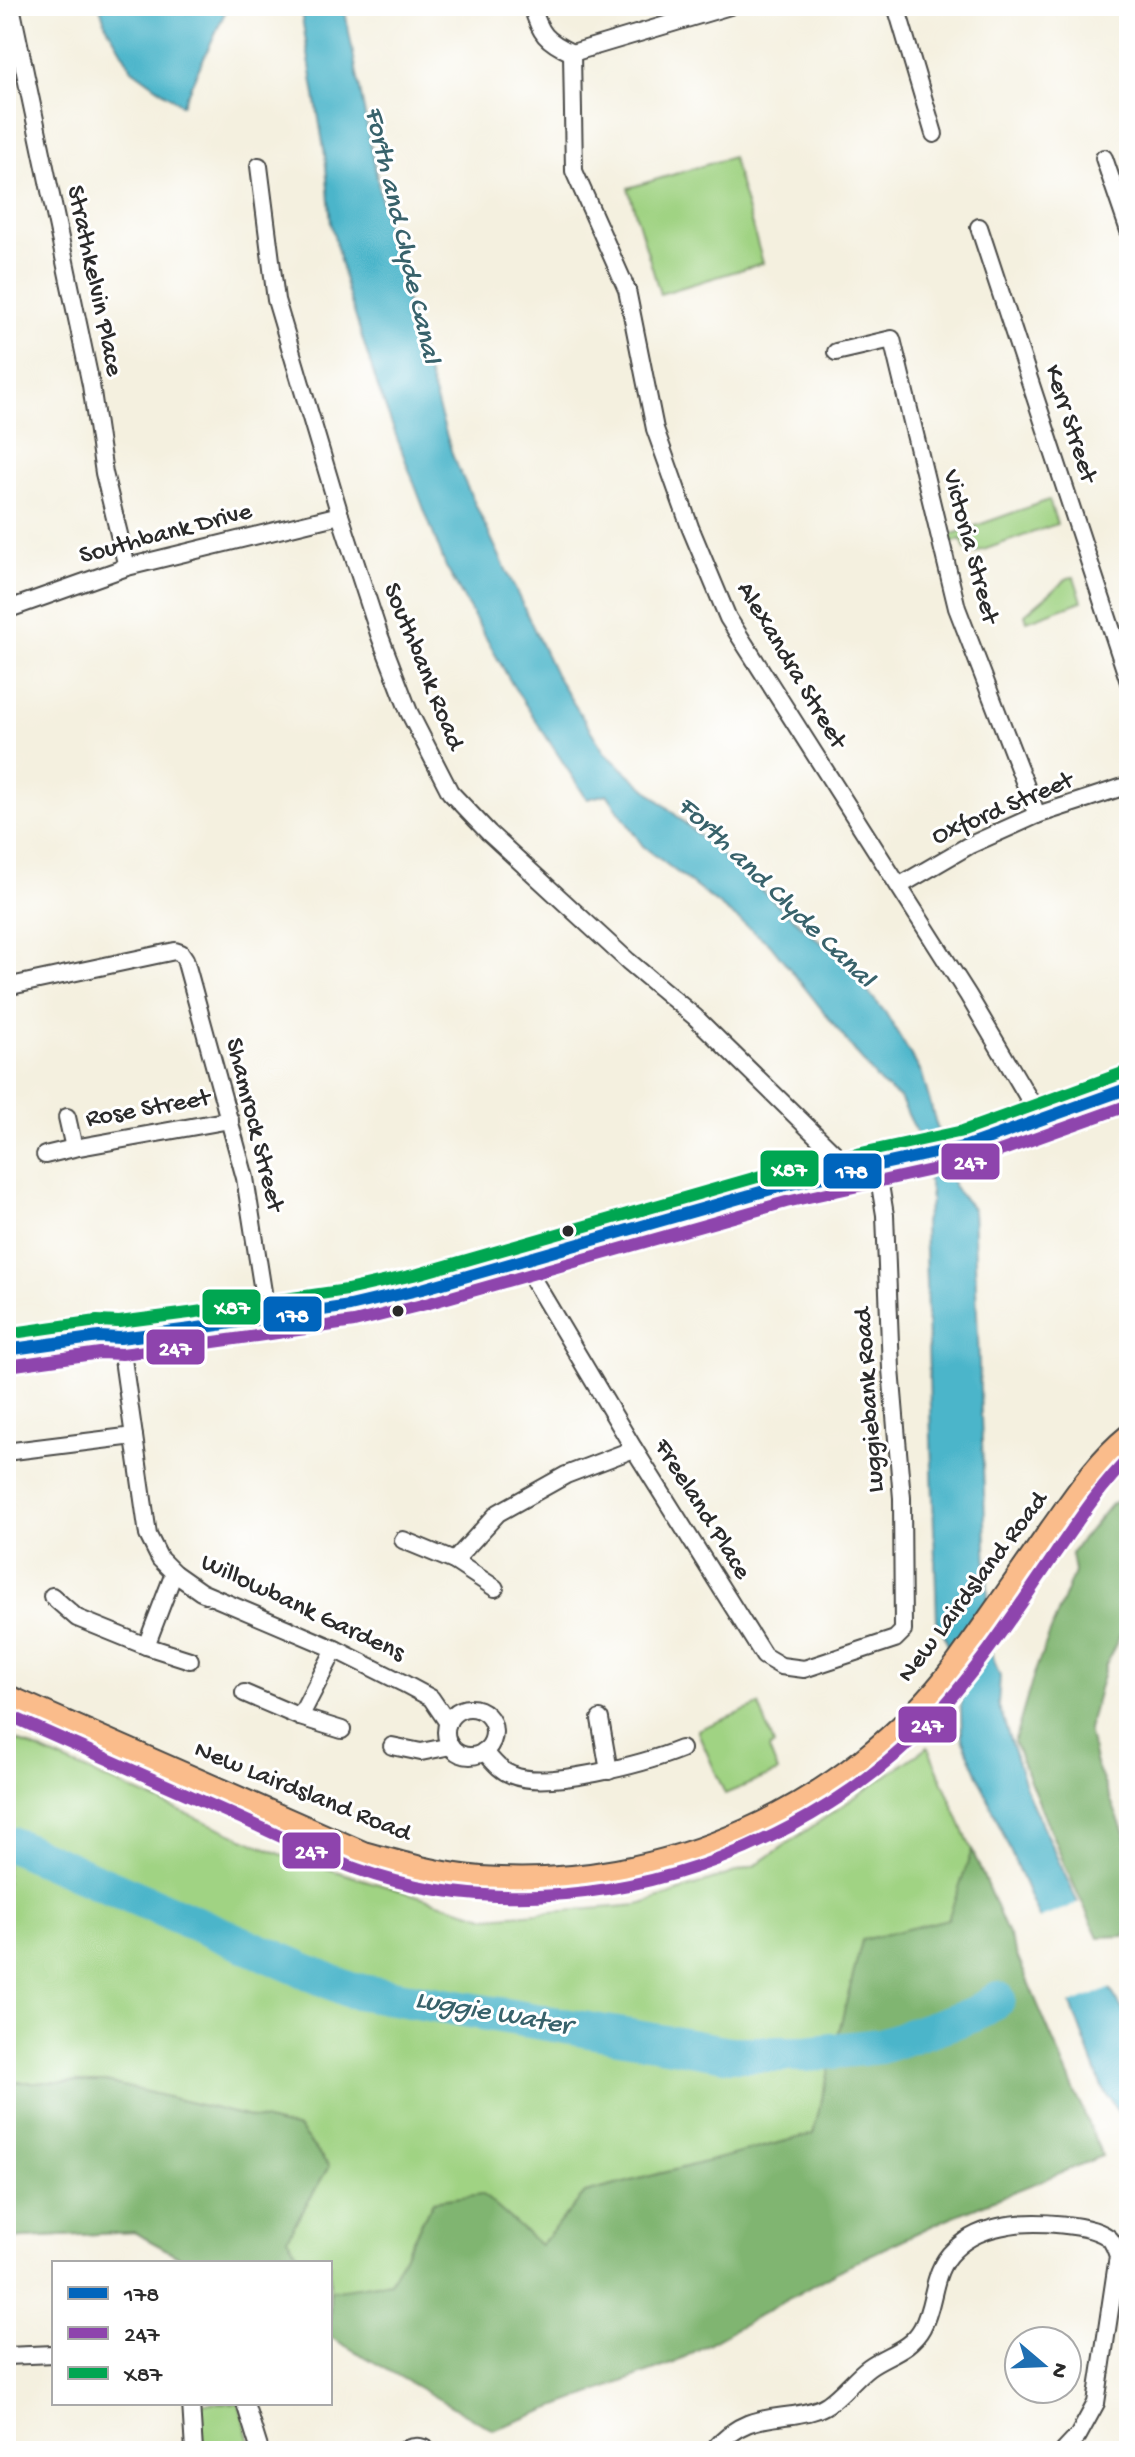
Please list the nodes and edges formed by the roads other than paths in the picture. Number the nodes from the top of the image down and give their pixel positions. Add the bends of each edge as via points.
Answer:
1 (11, 6) edge
2 (532, 6) edge
3 (730, 6) edge
4 (896, 6) edge
5 (572, 53) junction
6 (934, 134) dead end
7 (1104, 158) dead end
8 (259, 166) dead end
9 (979, 227) dead end
10 (1129, 231) edge
11 (836, 352) dead end
12 (340, 515) junction
13 (127, 567) junction
14 (6, 610) edge
15 (1129, 682) edge
16 (1129, 785) edge
17 (1037, 815) junction
18 (899, 886) junction
19 (6, 987) edge
20 (1129, 1088) edge
21 (67, 1117) dead end
22 (230, 1120) junction
23 (1042, 1121) junction
24 (961, 1147) joint
25 (74, 1148) junction
26 (45, 1155) dead end
27 (885, 1165) junction
28 (841, 1172) junction
29 (522, 1261) junction
30 (267, 1317) junction
31 (120, 1338) junction
32 (6, 1350) edge
33 (134, 1436) junction
34 (1129, 1437) edge
35 (634, 1449) junction
36 (13, 1451) dead end
37 (403, 1540) dead end
38 (454, 1561) junction
39 (174, 1573) junction
40 (495, 1588) dead end
41 (52, 1596) dead end
42 (903, 1631) joint
43 (146, 1646) junction
44 (335, 1649) junction
45 (190, 1660) dead end
46 (244, 1693) dead end
47 (6, 1697) edge
48 (300, 1717) junction
49 (600, 1719) dead end
50 (448, 1723) junction
51 (342, 1730) dead end
52 (392, 1746) dead end
53 (451, 1746) junction
54 (681, 1749) dead end
55 (484, 1751) junction
56 (609, 1771) junction
57 (52, 2354) edge
58 (6, 2356) edge
59 (191, 2405) edge
60 (246, 2405) edge
61 (194, 2451) edge
62 (260, 2451) edge
63 (402, 2451) edge
64 (428, 2451) edge
65 (712, 2451) edge
66 (1064, 2451) edge

1 - 13 street, Strathkelvin Place
2 - 5 street via 538,29
3 - 5 street
4 - 6 street
5 - 18 street, Alexandra Street via 574,171 627,290 655,429 690,527 728,618
7 - 10 street
8 - 12 street, Southbank Road via 276,300
9 - 15 street, Kerr Street
11 - 17 street, Victoria Street via 892,339 957,608
12 - 13 street, Southbank Drive
12 - 28 street, Southbank Road via 409,712 450,792 705,1027 837,1156
13 - 14 street, Southbank Drive
16 - 17 street, Oxford Street
17 - 18 street, Oxford Street via 968,846
18 - 23 street, Alexandra Street
19 - 22 street, Shamrock Street via 181,953
20 - 23 street
21 - 25 street, Rose Street
22 - 25 street, Rose Street
22 - 30 street, Shamrock Street via 245,1178
23 - 24 street
24 - 27 street
25 - 26 street, Rose Street
27 - 28 street
27 - 42 street, Luggiebank Road via 891,1369 902,1498
28 - 29 street
29 - 30 street via 350,1306
29 - 35 street, Freeland Place
30 - 31 street
31 - 32 street
31 - 33 street, Willowbank Gardens
33 - 36 street
33 - 39 street, Willowbank Gardens via 148,1535
34 - 47 main road, New Lairdsland Road via 1077,1495 957,1664 895,1733 841,1778 784,1814 682,1856 627,1870 500,1880 409,1867 363,1854
35 - 38 street via 566,1475 498,1513
35 - 42 street, Freeland Place via 764,1656 781,1666 804,1669 895,1639
37 - 38 street
38 - 40 street
39 - 43 street
39 - 44 street, Willowbank Gardens via 201,1592
41 - 43 street via 77,1618
43 - 45 street
44 - 48 street
44 - 50 street, Willowbank Gardens via 431,1698
46 - 48 street
48 - 51 street
49 - 56 street
50 - 53 street
50 - 55 street via 466,1709 488,1716 493,1738
52 - 53 street via 421,1752
53 - 55 street via 471,1756
54 - 56 street
55 - 56 street via 498,1768 529,1779
57 - 58 street
59 - 61 street
60 - 62 street
63 - 64 street
65 - 66 street via 737,2427 829,2404 868,2368 918,2334 951,2252 992,2229 1027,2224 1097,2231 1109,2239 1118,2256 1096,2403

